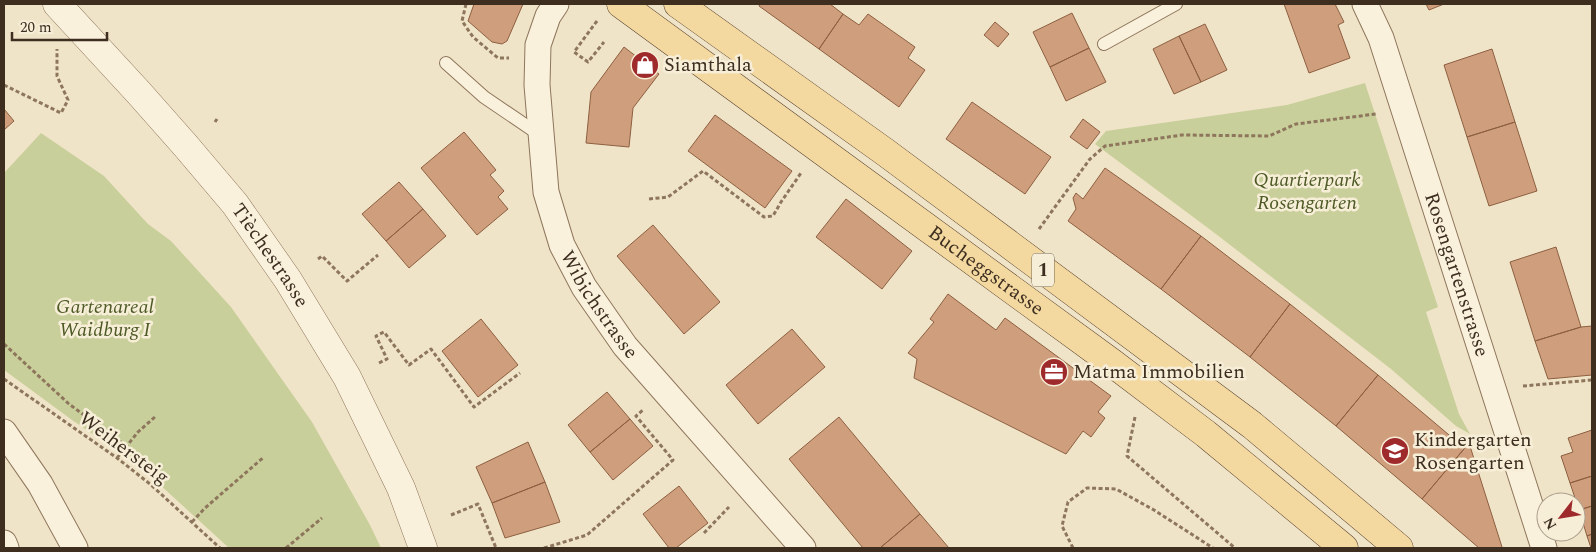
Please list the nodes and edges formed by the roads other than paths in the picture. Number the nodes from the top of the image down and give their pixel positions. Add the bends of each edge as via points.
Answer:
1 (56, 4) edge
2 (556, 4) edge
3 (678, 4) edge
4 (1176, 4) edge
5 (1365, 4) edge
6 (611, 10) edge
7 (1104, 44) dead end
8 (446, 63) dead end
9 (540, 135) junction
10 (4, 432) edge
11 (4, 543) edge
12 (6, 548) edge
13 (74, 548) edge
14 (423, 548) edge
15 (803, 548) edge
16 (1344, 548) edge
17 (1399, 548) edge
18 (1544, 548) edge

1 - 14 street, Tièchestrasse via 204,167 288,280 347,377 401,488
2 - 9 street, Wibichstrasse via 548,16 538,45
3 - 17 main road, Bucheggstrasse / 1 via 885,152 1252,425
4 - 7 lane
5 - 18 street, Rosengartenstrasse via 1382,38
6 - 16 main road, Bucheggstrasse / 1 via 1119,368 1206,434
8 - 9 lane via 484,97
9 - 15 street, Wibichstrasse via 546,192 562,245 584,286 625,346
10 - 13 street via 40,484
11 - 12 street

